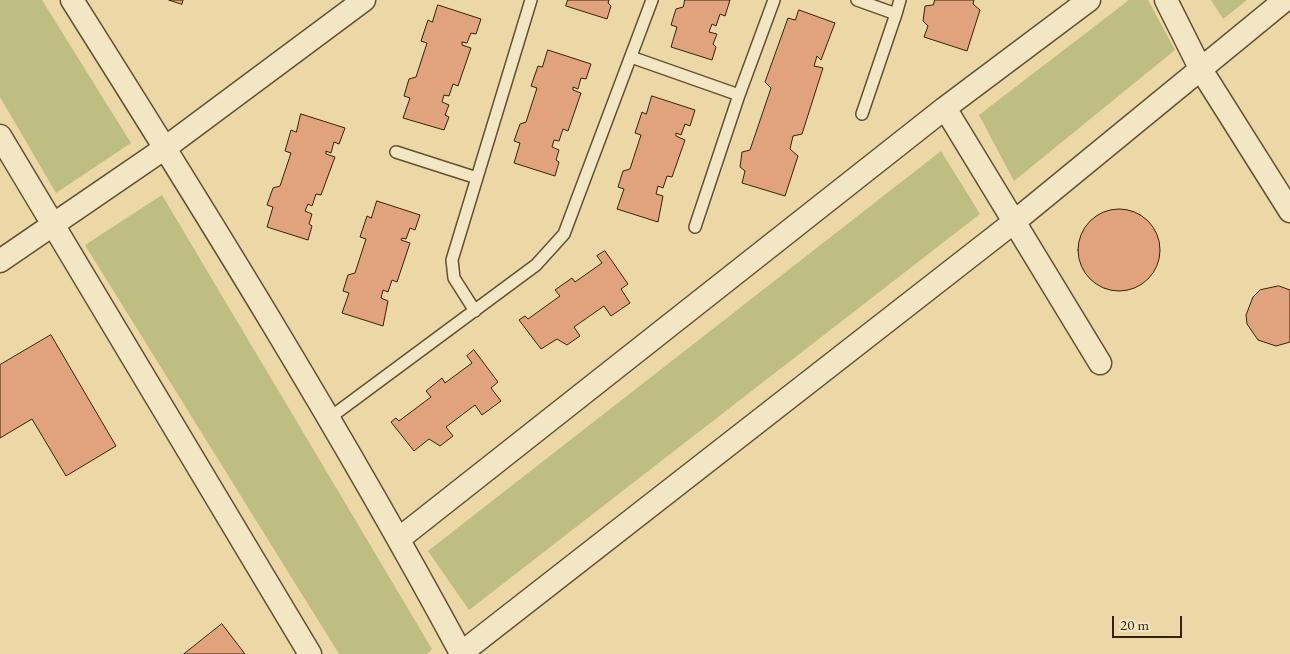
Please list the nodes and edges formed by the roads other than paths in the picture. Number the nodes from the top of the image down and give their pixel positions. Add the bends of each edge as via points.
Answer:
1 (72, 0) edge
2 (364, 0) edge
3 (530, 0) edge
4 (652, 0) edge
5 (774, 0) edge
6 (857, 0) edge
7 (900, 0) edge
8 (1089, 0) edge
9 (1166, 0) edge
10 (1285, 0) edge
11 (896, 14) junction
12 (631, 57) junction
13 (1200, 68) junction
14 (739, 95) junction
15 (945, 108) junction
16 (862, 114) dead end
17 (0, 136) edge
18 (165, 148) junction
19 (396, 152) dead end
20 (476, 178) junction
21 (1290, 212) edge
22 (1014, 222) junction
23 (52, 226) junction
24 (695, 227) dead end
25 (0, 261) edge
26 (475, 311) junction
27 (1100, 363) dead end
28 (328, 419) junction
29 (400, 538) junction
30 (310, 654) edge
31 (461, 654) edge

1 - 18 street
2 - 18 street
3 - 20 lane
4 - 12 lane
5 - 14 lane
6 - 11 lane
7 - 11 lane
8 - 15 street
9 - 13 street
10 - 13 street
11 - 16 lane
12 - 14 lane
12 - 26 lane via 564,234 536,265
13 - 21 street
13 - 22 street
14 - 24 lane
15 - 22 street
15 - 29 street
17 - 23 street
18 - 23 street
18 - 28 street
19 - 20 lane
20 - 26 lane via 452,260 454,278
22 - 27 street
22 - 31 street
23 - 25 street
23 - 30 street
26 - 28 lane
28 - 29 street
29 - 31 street

